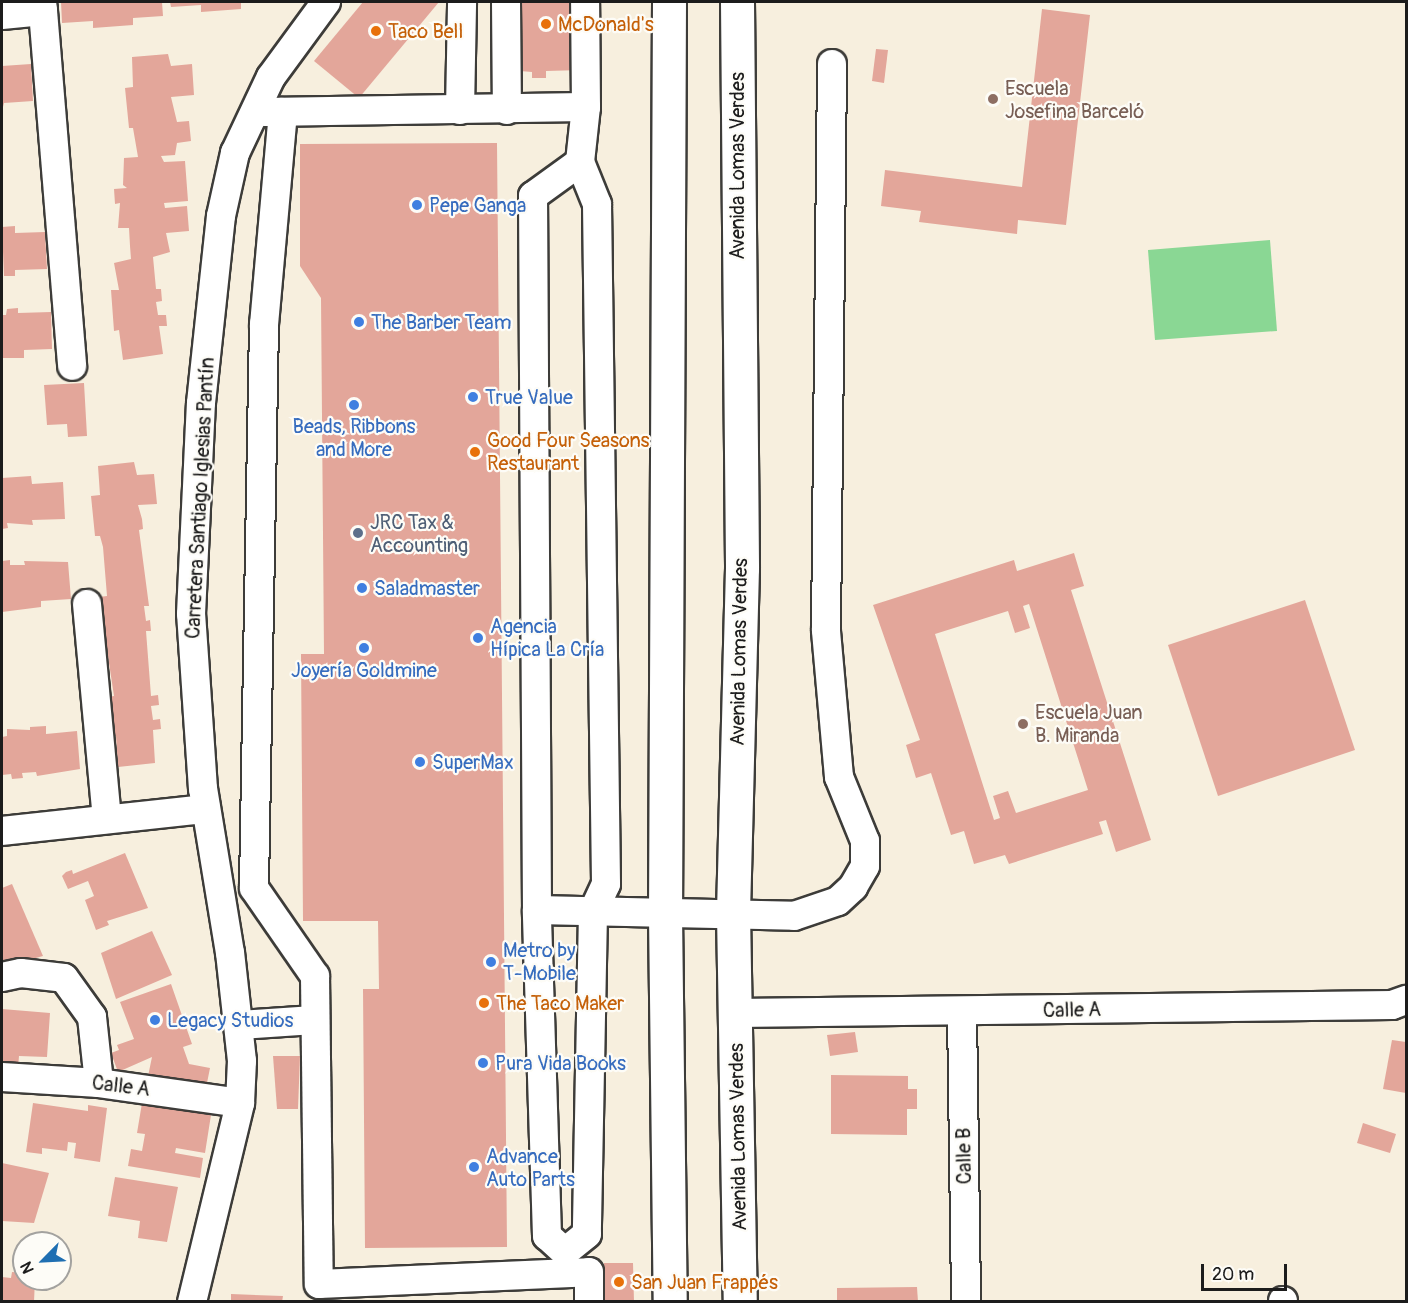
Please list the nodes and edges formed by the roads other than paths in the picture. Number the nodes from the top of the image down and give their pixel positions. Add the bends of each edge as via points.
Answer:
1 (326, 2) edge
2 (462, 2) edge
3 (506, 2) edge
4 (585, 2) edge
5 (669, 2) edge
6 (737, 2) edge
7 (43, 6) edge
8 (2, 15) edge
9 (832, 64) dead end
10 (586, 107) junction
11 (460, 110) junction
12 (507, 110) junction
13 (254, 112) junction
14 (283, 112) junction
15 (580, 162) junction
16 (72, 366) dead end
17 (87, 604) dead end
18 (206, 808) junction
19 (107, 819) junction
20 (2, 831) edge
21 (254, 888) junction
22 (220, 892) junction
23 (537, 910) junction
24 (593, 912) junction
25 (733, 913) junction
26 (665, 914) junction
27 (2, 977) edge
28 (1407, 1000) edge
29 (962, 1011) junction
30 (736, 1013) junction
31 (315, 1020) junction
32 (239, 1025) junction
33 (2, 1077) edge
34 (99, 1083) junction
35 (240, 1103) junction
36 (565, 1262) junction
37 (448, 1290) edge
38 (192, 1302) edge
39 (589, 1302) edge
40 (670, 1302) edge
41 (740, 1302) edge
42 (966, 1302) edge

1 - 13 street, Carretera Santiago Iglesias Pantín via 270,77
2 - 11 street
3 - 12 street
4 - 10 street
5 - 26 main road
6 - 25 main road, Avenida Lomas Verdes via 741,568
7 - 8 street
7 - 16 street
9 - 25 street via 826,630 839,777 865,841 865,866 838,902 794,916
10 - 12 street
10 - 15 street
11 - 12 street
11 - 14 street
13 - 14 street
13 - 18 street, Carretera Santiago Iglesias Pantín via 235,153 221,216 201,404 191,614
14 - 21 street via 264,324
15 - 23 street via 533,196
15 - 24 street via 597,204 606,884
17 - 19 street
18 - 19 street
18 - 22 street, Carretera Santiago Iglesias Pantín
19 - 20 street
21 - 22 street
21 - 31 street via 315,976
22 - 32 street, Carretera Santiago Iglesias Pantín
23 - 24 street
23 - 36 street via 547,1236
24 - 26 street
24 - 36 street via 586,1234
25 - 26 street
25 - 30 main road, Avenida Lomas Verdes
26 - 40 main road
27 - 34 street via 21,973 64,978 92,1017
28 - 29 street, Calle A via 1392,1005
29 - 30 street, Calle A
29 - 42 street, Calle B
30 - 41 main road, Avenida Lomas Verdes
31 - 32 street
31 - 37 street via 319,1284
32 - 35 street, Carretera Santiago Iglesias Pantín
33 - 34 street, Calle A
34 - 35 street, Calle A
35 - 38 street, Carretera Santiago Iglesias Pantín
36 - 37 street
36 - 39 street via 589,1272

